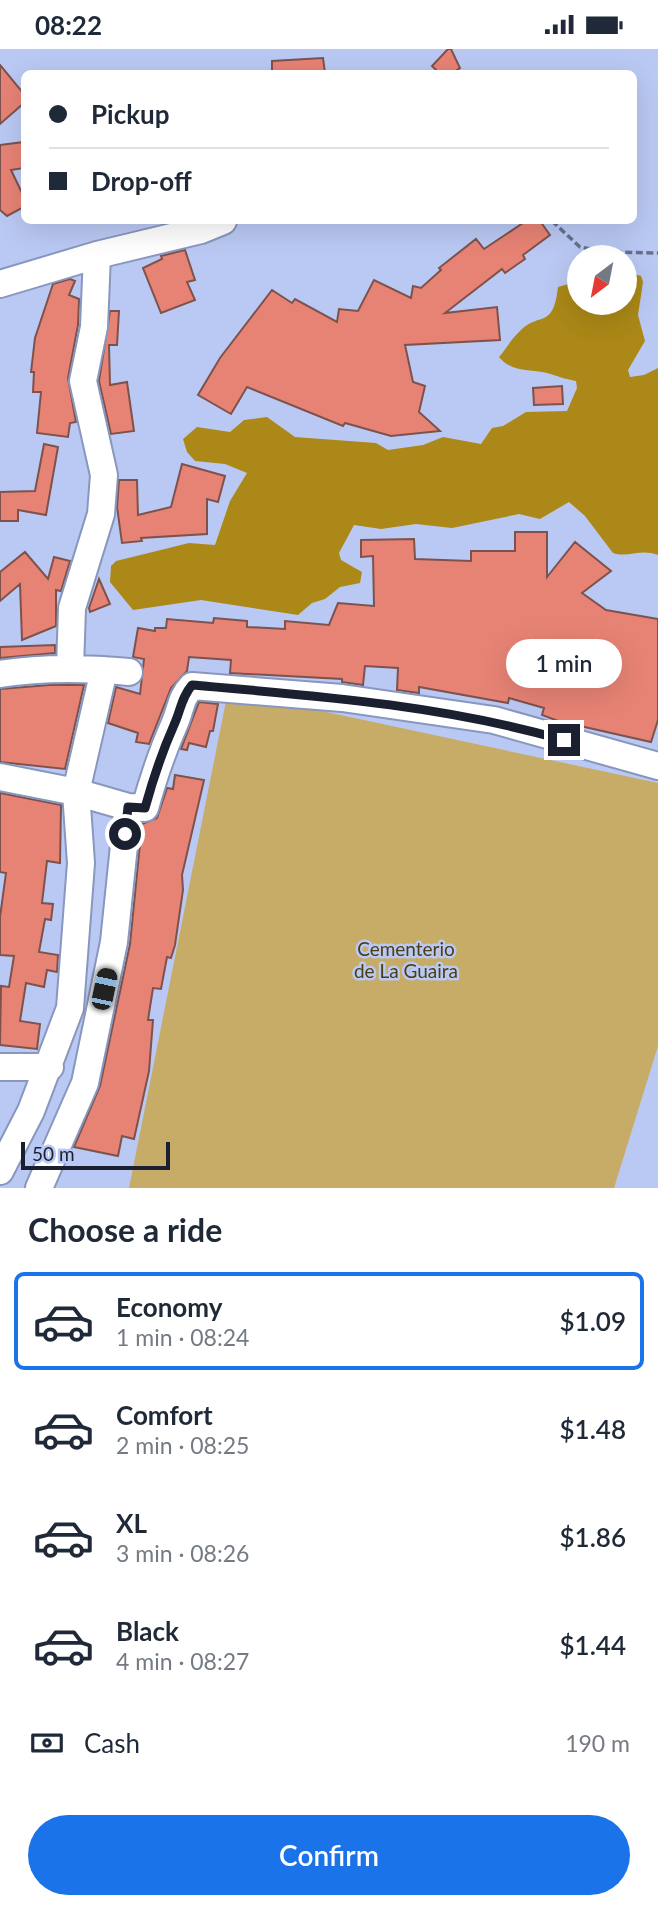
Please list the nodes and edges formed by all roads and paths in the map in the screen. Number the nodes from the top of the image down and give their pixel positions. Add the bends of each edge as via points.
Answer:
1 (216, 224) edge
2 (555, 224) edge
3 (658, 253) edge
4 (97, 255) junction
5 (0, 284) edge
6 (70, 668) junction
7 (0, 674) edge
8 (658, 767) edge
9 (0, 777) edge
10 (76, 792) junction
11 (128, 807) junction
12 (0, 1067) edge
13 (50, 1067) junction
14 (21, 1130) junction
15 (53, 1160) junction
16 (0, 1171) edge
17 (39, 1188) edge

1 - 4 street
2 - 3 path via 580,247
4 - 5 street
4 - 6 street via 94,327 83,381 104,475 101,514 72,608
6 - 7 street
6 - 10 street via 117,671
8 - 11 street via 494,720 342,698 192,685 183,695 166,738 145,808
9 - 10 street
10 - 11 street
10 - 13 street via 81,863 70,1008
11 - 15 street via 114,942 85,1083
12 - 13 street
13 - 14 street
14 - 15 street
14 - 16 street
15 - 17 street

